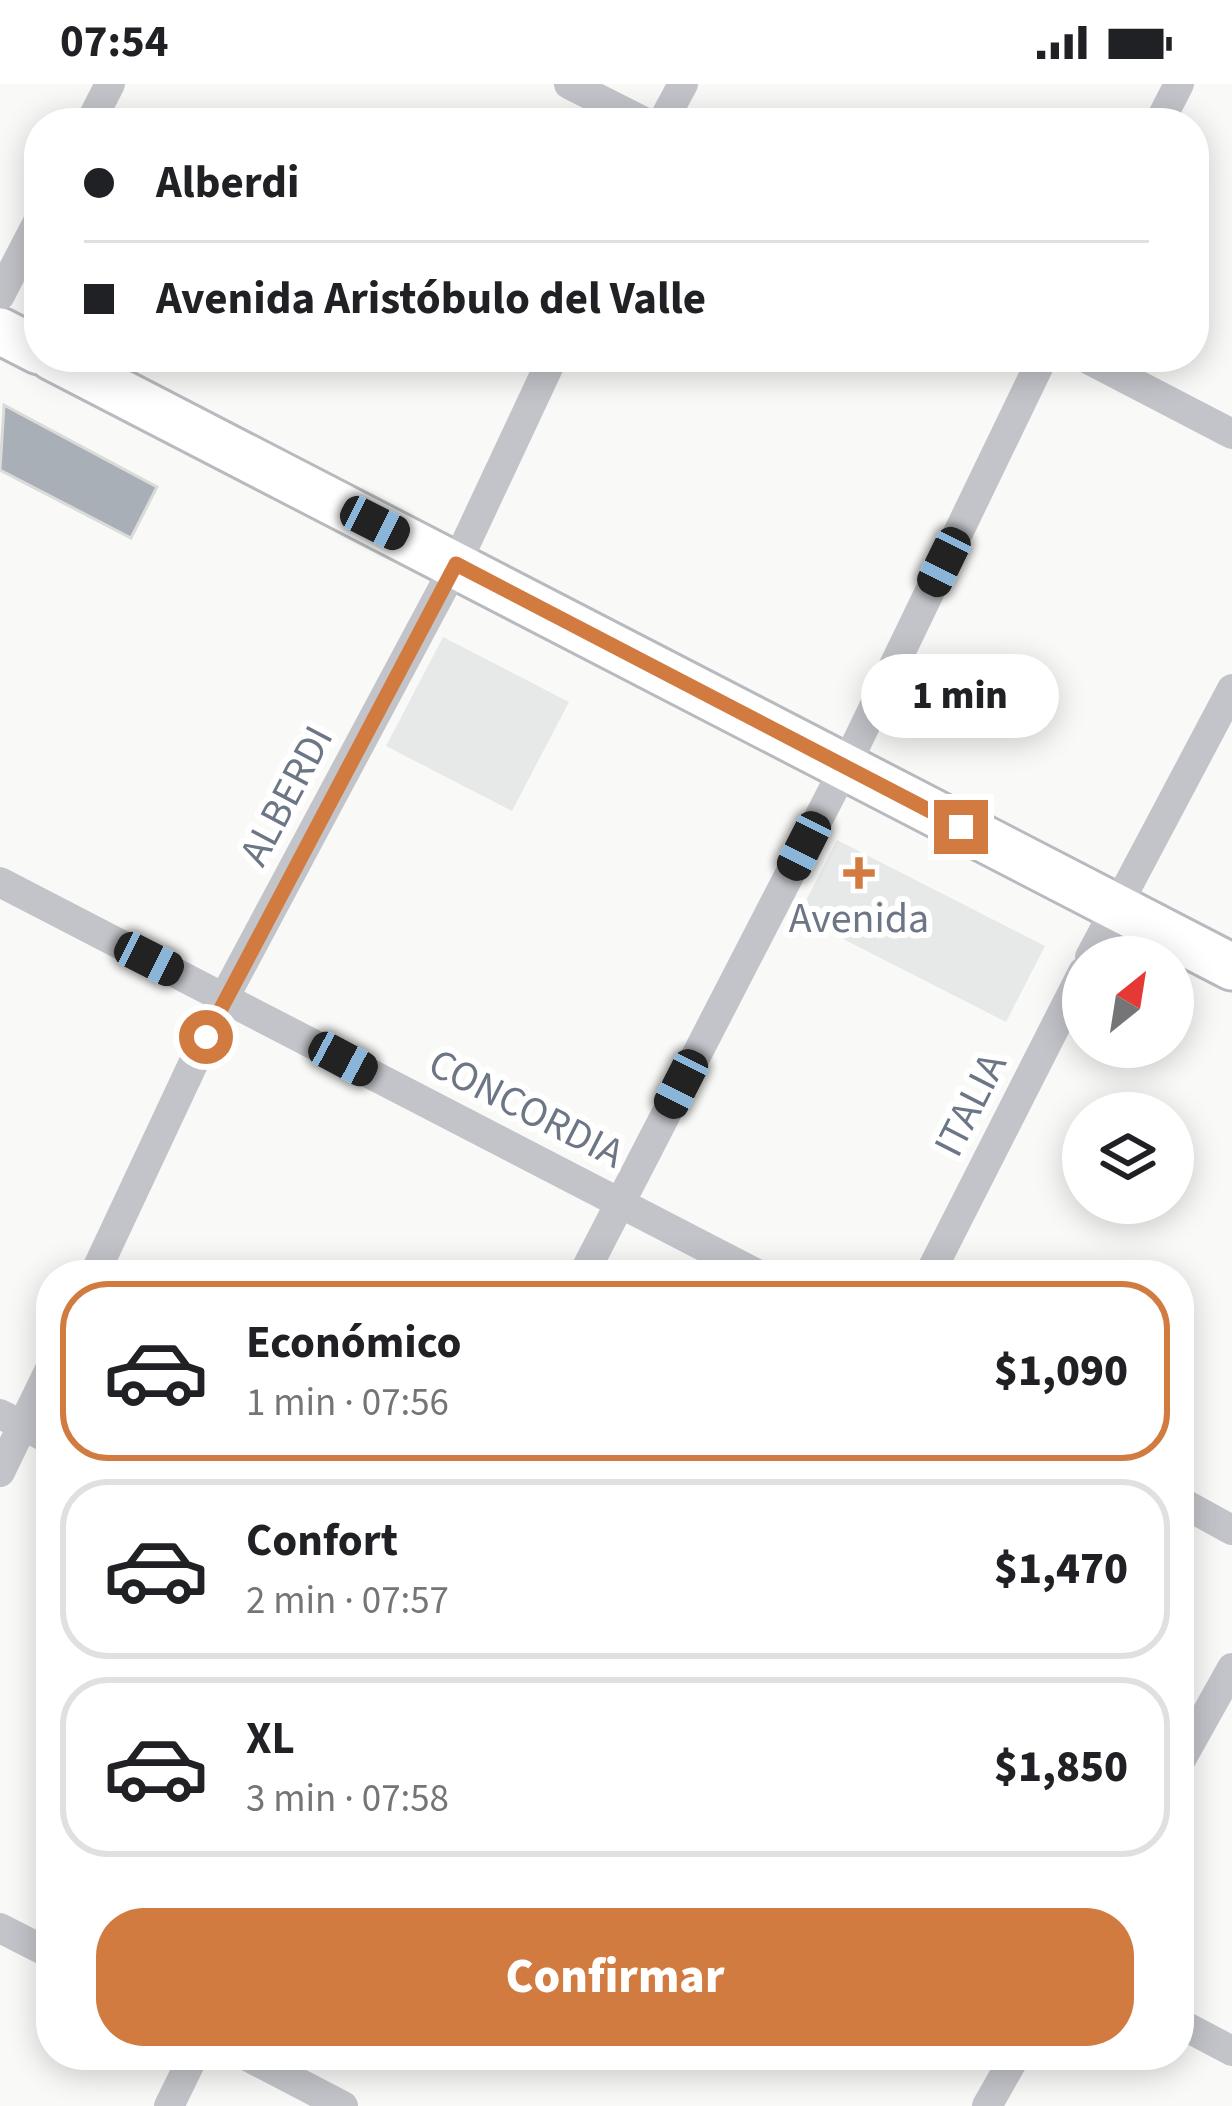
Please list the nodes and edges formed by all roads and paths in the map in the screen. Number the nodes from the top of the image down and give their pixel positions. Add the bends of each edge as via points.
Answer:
1 (569, 84) edge
2 (616, 108) edge
3 (24, 249) edge
4 (0, 295) edge
5 (81, 372) edge
6 (546, 372) edge
7 (1036, 372) edge
8 (1113, 372) edge
9 (1232, 434) edge
10 (456, 564) junction
11 (1232, 689) edge
12 (844, 767) junction
13 (0, 882) edge
14 (1116, 907) junction
15 (1101, 936) edge
16 (1232, 968) edge
17 (224, 998) junction
18 (1062, 1013) edge
19 (620, 1202) junction
20 (101, 1260) edge
21 (591, 1260) edge
22 (731, 1260) edge
23 (937, 1260) edge
24 (25, 1427) edge
25 (0, 1472) edge
26 (1194, 1509) edge
27 (1232, 1530) edge
28 (1232, 1668) edge
29 (1194, 1736) edge
30 (0, 1928) edge
31 (36, 1946) edge
32 (1194, 2031) edge
33 (1232, 2051) edge
34 (187, 2070) edge
35 (274, 2070) edge
36 (1007, 2070) edge
37 (169, 2106) edge
38 (344, 2106) edge
39 (987, 2106) edge

1 - 2 street
3 - 4 street
5 - 10 main road
6 - 10 street, ALBERDI
7 - 12 street
8 - 9 street
10 - 12 main road
10 - 17 street, ALBERDI
11 - 14 street
12 - 14 main road
12 - 19 street
13 - 17 street, CONCORDIA
14 - 15 street
14 - 16 main road
17 - 19 street, CONCORDIA
17 - 20 street, ALBERDI
18 - 23 street, ITALIA
19 - 21 street
19 - 22 street, CONCORDIA
24 - 25 street
26 - 27 street
28 - 29 street
30 - 31 street
32 - 33 street
34 - 37 street
35 - 38 street
36 - 39 street

